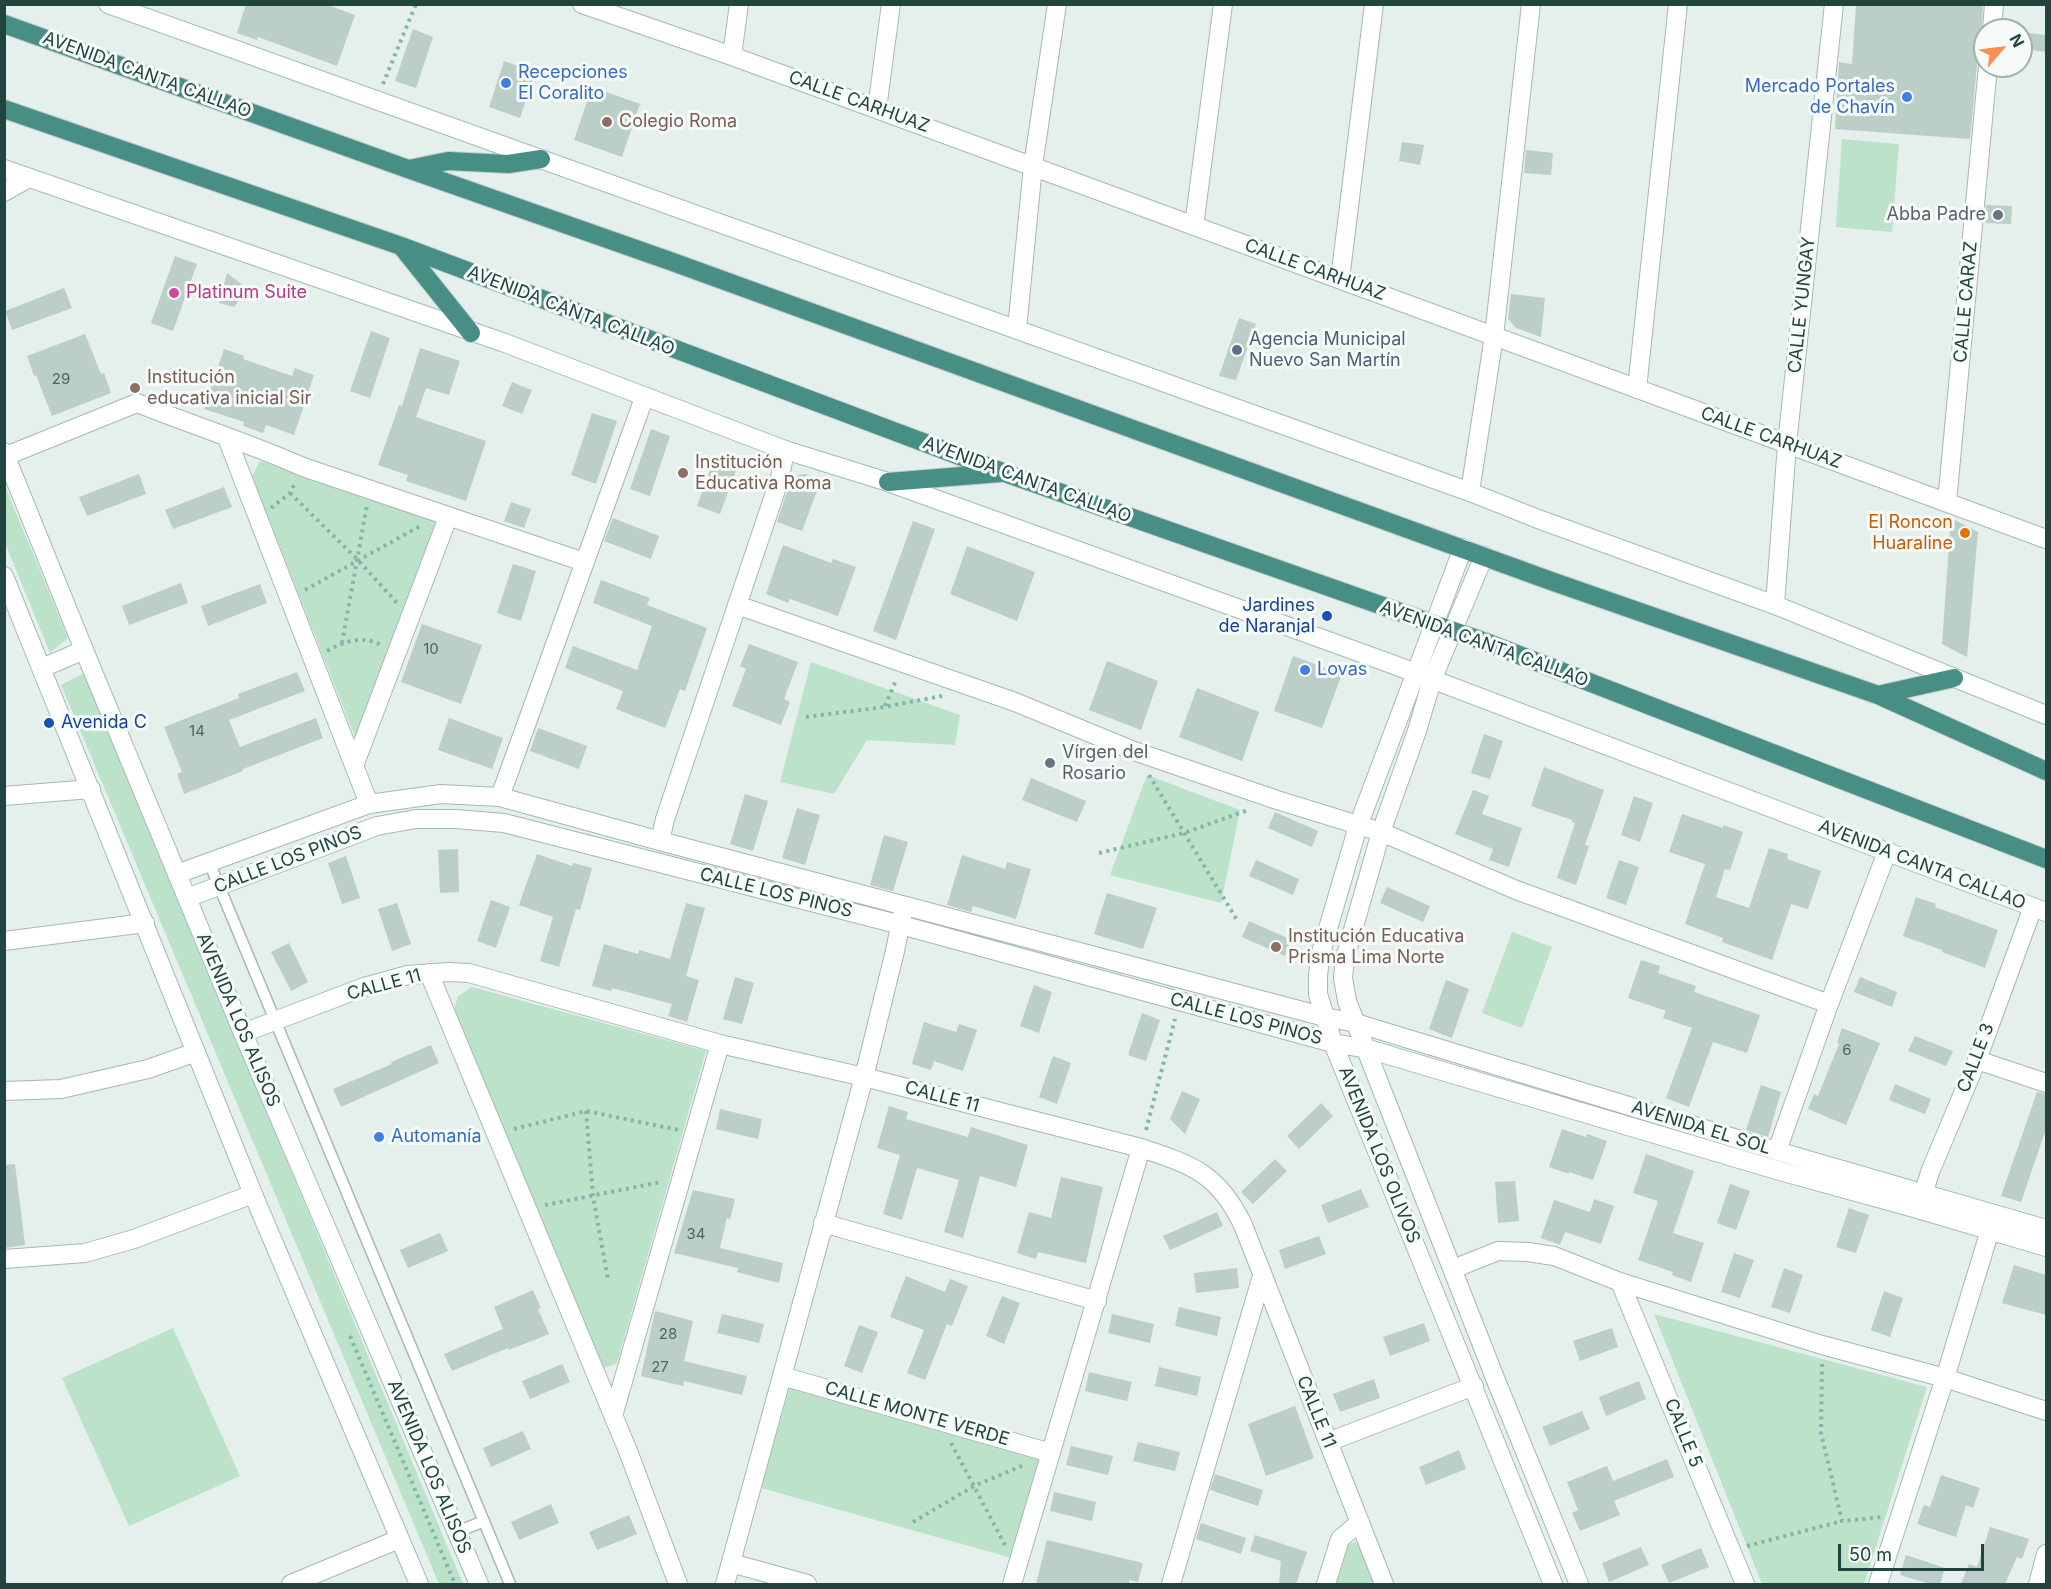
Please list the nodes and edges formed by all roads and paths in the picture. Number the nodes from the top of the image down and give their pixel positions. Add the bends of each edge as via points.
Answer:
1 (416, 4) edge
2 (582, 4) edge
3 (739, 4) edge
4 (891, 4) edge
5 (1057, 4) edge
6 (1223, 4) edge
7 (1374, 4) edge
8 (1531, 4) edge
9 (1678, 4) edge
10 (1834, 4) edge
11 (110, 5) edge
12 (4, 24) edge
13 (732, 56) junction
14 (1987, 78) edge
15 (376, 100) junction
16 (4, 109) edge
17 (877, 109) junction
18 (541, 159) junction
19 (1033, 166) junction
20 (4, 169) edge
21 (408, 169) junction
22 (29, 178) junction
23 (4, 192) edge
24 (1194, 226) junction
25 (401, 246) junction
26 (1340, 279) junction
27 (1017, 329) junction
28 (471, 333) junction
29 (1494, 336) junction
30 (1637, 388) junction
31 (644, 398) junction
32 (227, 438) junction
33 (1787, 444) junction
34 (785, 450) junction
35 (5, 454) edge
36 (303, 467) junction
37 (1005, 473) junction
38 (888, 482) junction
39 (369, 490) junction
40 (1470, 492) junction
41 (290, 493) junction
42 (1947, 502) junction
43 (258, 516) junction
44 (445, 516) junction
45 (2046, 539) edge
46 (1463, 548) junction
47 (1484, 556) junction
48 (358, 560) junction
49 (585, 562) junction
50 (4, 576) edge
51 (289, 598) junction
52 (736, 605) junction
53 (1776, 605) junction
54 (410, 618) junction
55 (1434, 625) junction
56 (1454, 632) junction
57 (342, 643) junction
58 (84, 650) junction
59 (397, 655) junction
60 (313, 659) junction
61 (904, 663) junction
62 (42, 668) junction
63 (1423, 676) junction
64 (1954, 678) junction
65 (1878, 695) junction
66 (943, 696) dead end
67 (884, 706) junction
68 (2046, 716) edge
69 (806, 717) dead end
70 (1134, 751) junction
71 (354, 766) junction
72 (2046, 771) edge
73 (91, 789) junction
74 (4, 796) edge
75 (500, 797) junction
76 (1277, 800) junction
77 (369, 804) junction
78 (1358, 825) junction
79 (1381, 832) junction
80 (1184, 833) junction
81 (660, 841) junction
82 (1887, 852) junction
83 (1099, 853) dead end
84 (2046, 859) edge
85 (209, 862) junction
86 (177, 874) junction
87 (219, 886) junction
88 (187, 898) junction
89 (904, 906) junction
90 (2040, 910) edge
91 (1237, 920) dead end
92 (145, 923) junction
93 (901, 924) junction
94 (4, 941) edge
95 (429, 973) junction
96 (1180, 1001) junction
97 (1829, 1004) junction
98 (1325, 1017) junction
99 (274, 1021) junction
100 (1356, 1023) junction
101 (243, 1033) junction
102 (1333, 1043) junction
103 (720, 1044) junction
104 (1368, 1049) junction
105 (196, 1052) junction
106 (1977, 1060) junction
107 (864, 1077) junction
108 (2046, 1083) edge
109 (4, 1091) edge
110 (586, 1111) junction
111 (694, 1133) junction
112 (496, 1134) junction
113 (1141, 1148) junction
114 (1777, 1151) junction
115 (681, 1178) junction
116 (253, 1194) junction
117 (593, 1196) junction
118 (1921, 1201) junction
119 (527, 1209) junction
120 (824, 1223) junction
121 (2046, 1229) edge
122 (1990, 1230) junction
123 (2046, 1247) edge
124 (4, 1259) edge
125 (1453, 1269) junction
126 (1262, 1276) junction
127 (608, 1280) dead end
128 (1620, 1282) junction
129 (1097, 1301) junction
130 (1822, 1345) junction
131 (782, 1376) junction
132 (1945, 1378) junction
133 (1474, 1386) junction
134 (2046, 1411) edge
135 (613, 1416) junction
136 (940, 1421) junction
137 (1328, 1442) junction
138 (1051, 1453) junction
139 (974, 1486) junction
140 (1900, 1516) junction
141 (484, 1521) junction
142 (1842, 1521) junction
143 (913, 1522) dead end
144 (1360, 1522) junction
145 (457, 1532) junction
146 (399, 1539) junction
147 (1731, 1550) junction
148 (2045, 1561) edge
149 (731, 1563) junction
150 (1015, 1576) edge
151 (291, 1584) edge
152 (419, 1584) edge
153 (479, 1584) edge
154 (510, 1584) edge
155 (678, 1584) edge
156 (725, 1584) edge
157 (807, 1584) edge
158 (1171, 1584) edge
159 (1326, 1584) edge
160 (1384, 1584) edge
161 (1553, 1584) edge
162 (1578, 1584) edge
163 (1745, 1584) edge
164 (1878, 1584) edge
165 (2038, 1584) edge

1 - 15 path
2 - 13 street, CALLE CARHUAZ
3 - 13 street
4 - 17 street
5 - 19 street
6 - 24 street
7 - 26 street
8 - 29 street
9 - 30 street
10 - 33 street, CALLE YUNGAY
11 - 15 street
12 - 21 highway, AVENIDA CANTA CALLAO
13 - 17 street, CALLE CARHUAZ
14 - 42 street, CALLE CARAZ
15 - 18 street
16 - 25 highway, AVENIDA CANTA CALLAO
17 - 19 street, CALLE CARHUAZ
18 - 21 highway via 508,164 448,161
18 - 27 street
19 - 24 street, CALLE CARHUAZ
19 - 27 street
20 - 22 street, AVENIDA CANTA CALLAO
21 - 46 highway, AVENIDA CANTA CALLAO
22 - 23 street
22 - 28 street, AVENIDA CANTA CALLAO
24 - 26 street, CALLE CARHUAZ
25 - 28 highway
25 - 37 highway, AVENIDA CANTA CALLAO
26 - 29 street, CALLE CARHUAZ
27 - 40 street
28 - 31 street, AVENIDA CANTA CALLAO
29 - 30 street, CALLE CARHUAZ
29 - 40 street
30 - 33 street, CALLE CARHUAZ
31 - 34 street, AVENIDA CANTA CALLAO
31 - 49 street
32 - 35 street via 137,403
32 - 36 street
32 - 43 street
33 - 42 street, CALLE CARHUAZ
33 - 53 street, CALLE YUNGAY
34 - 38 street, AVENIDA CANTA CALLAO
34 - 52 street via 780,478
35 - 58 street, AVENIDA LOS ALISOS
36 - 39 street
36 - 41 path
37 - 38 highway
37 - 55 highway, AVENIDA CANTA CALLAO
38 - 63 street, AVENIDA CANTA CALLAO
39 - 44 street
39 - 48 path
40 - 53 street
41 - 43 path
41 - 48 path
42 - 45 street, CALLE CARHUAZ
43 - 51 street
44 - 48 path
44 - 49 street
44 - 54 street
46 - 47 highway, AVENIDA CANTA CALLAO
46 - 55 street, AVENIDA LOS OLIVOS
47 - 56 street, AVENIDA LOS OLIVOS
47 - 65 highway, AVENIDA CANTA CALLAO
48 - 51 path
48 - 54 path
48 - 57 path
49 - 75 street
50 - 62 street
51 - 60 street
52 - 61 street
52 - 81 street
53 - 64 street
54 - 59 street
55 - 56 highway, AVENIDA CANTA CALLAO
55 - 63 street, AVENIDA LOS OLIVOS
56 - 63 street, AVENIDA LOS OLIVOS
56 - 84 highway, AVENIDA CANTA CALLAO
57 - 59 path via 369,639
57 - 60 path
58 - 62 street
58 - 86 street, AVENIDA LOS ALISOS
59 - 71 street
60 - 71 street
61 - 67 path
61 - 70 street via 1015,702
62 - 73 street
63 - 78 street, AVENIDA LOS OLIVOS
63 - 79 street, AVENIDA LOS OLIVOS via 1417,731
63 - 82 street, AVENIDA CANTA CALLAO
64 - 65 highway
64 - 68 street
65 - 72 highway, AVENIDA CANTA CALLAO
66 - 67 path
67 - 69 path
70 - 76 street
70 - 80 path
71 - 77 street
73 - 74 street
73 - 92 street
75 - 77 street, CALLE LOS PINOS via 441,794
75 - 81 street, CALLE LOS PINOS
76 - 78 street
76 - 80 path
77 - 85 street, CALLE LOS PINOS
78 - 79 street
78 - 98 street, AVENIDA LOS OLIVOS via 1320,956 1318,994
79 - 97 street via 1516,890
79 - 100 street, AVENIDA LOS OLIVOS via 1345,958 1343,978
80 - 83 path
80 - 91 path
81 - 89 street, CALLE LOS PINOS
82 - 90 street, AVENIDA CANTA CALLAO
82 - 97 street
85 - 86 street, CALLE LOS PINOS
85 - 87 lane
86 - 88 street, AVENIDA LOS ALISOS
87 - 88 street, CALLE LOS PINOS
87 - 93 street, CALLE LOS PINOS via 377,826 416,819 455,819 504,823
87 - 99 lane
88 - 101 street, AVENIDA LOS ALISOS
89 - 93 street
89 - 98 street, CALLE LOS PINOS
90 - 106 street, CALLE 3
92 - 94 street
92 - 105 street
93 - 96 street, CALLE LOS PINOS
93 - 107 street
95 - 99 street, CALLE 11 via 364,987
95 - 103 street, CALLE 11 via 469,974
95 - 112 street
96 - 102 street, CALLE LOS PINOS
96 - 113 path
97 - 114 street
98 - 100 street, CALLE LOS PINOS
98 - 102 street, AVENIDA LOS OLIVOS
99 - 101 street, CALLE 11
99 - 141 lane
100 - 104 street, AVENIDA LOS OLIVOS
100 - 114 street, AVENIDA EL SOL
101 - 145 street, AVENIDA LOS ALISOS
102 - 104 street, CALLE LOS PINOS
102 - 133 street, AVENIDA LOS OLIVOS
103 - 107 street, CALLE 11
103 - 111 street
104 - 118 street, AVENIDA EL SOL via 1780,1172
104 - 125 street, AVENIDA LOS OLIVOS
105 - 109 street via 148,1069 61,1089
105 - 116 street
106 - 108 street
106 - 118 street, CALLE 3
107 - 113 street, CALLE 11
107 - 120 street
110 - 111 path
110 - 112 path
110 - 117 path
111 - 115 street
112 - 119 street
113 - 126 street, CALLE 11 via 1184,1162 1221,1190 1233,1204
113 - 129 street
114 - 118 street, AVENIDA EL SOL
115 - 117 path
115 - 135 street
116 - 124 street via 134,1239 85,1253
116 - 146 street
117 - 119 path
117 - 127 path
118 - 121 street, AVENIDA EL SOL
118 - 122 street, AVENIDA EL SOL
119 - 135 street
120 - 129 street
120 - 131 street
122 - 123 street, AVENIDA EL SOL
122 - 132 street
125 - 128 street via 1497,1251 1528,1252 1554,1256
125 - 162 street, AVENIDA LOS OLIVOS
126 - 137 street, CALLE 11
126 - 158 street
128 - 130 street
128 - 147 street, CALLE 5
129 - 138 street
130 - 132 street
130 - 142 path via 1821,1433
131 - 136 street, CALLE MONTE VERDE
131 - 149 street
132 - 134 street
132 - 140 street
133 - 137 street
133 - 161 street, AVENIDA LOS OLIVOS
135 - 155 street
136 - 138 street, CALLE MONTE VERDE
136 - 139 path
137 - 144 street, CALLE 11
138 - 139 path
138 - 150 street
139 - 143 path
139 - 150 path
140 - 142 path
140 - 164 street
141 - 145 lane
141 - 154 lane
142 - 147 path
144 - 159 street via 1340,1539
144 - 160 street, CALLE 11
145 - 153 street, AVENIDA LOS ALISOS
146 - 151 street
146 - 152 street
147 - 163 street, CALLE 5
148 - 165 street
149 - 156 street
149 - 157 street

